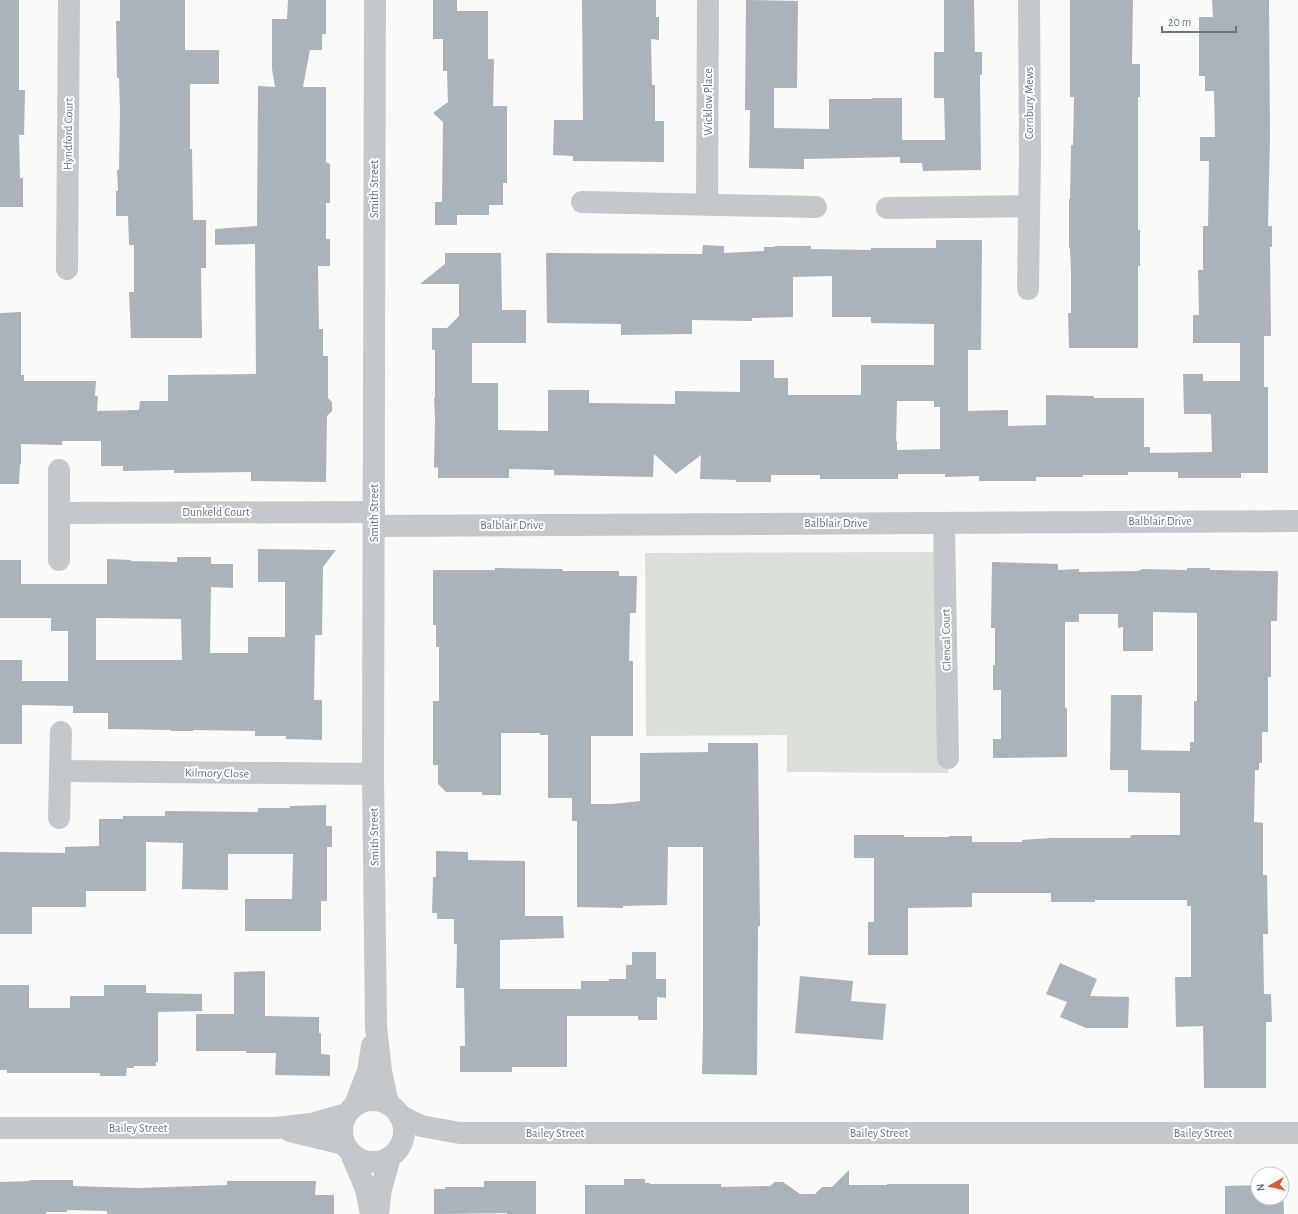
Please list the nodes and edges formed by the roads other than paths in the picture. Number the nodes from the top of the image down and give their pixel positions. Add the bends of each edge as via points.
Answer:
1 (69, 0) edge
2 (375, 0) edge
3 (708, 0) edge
4 (1029, 0) edge
5 (582, 202) dead end
6 (707, 204) junction
7 (1029, 206) junction
8 (816, 207) dead end
9 (887, 208) dead end
10 (66, 269) dead end
11 (1028, 289) dead end
12 (59, 470) dead end
13 (59, 513) junction
14 (374, 519) junction
15 (1298, 520) edge
16 (944, 523) junction
17 (58, 560) dead end
18 (61, 732) dead end
19 (948, 758) dead end
20 (60, 771) junction
21 (373, 774) junction
22 (59, 818) dead end
23 (376, 1027) junction
24 (351, 1109) junction
25 (394, 1109) junction
26 (0, 1128) edge
27 (276, 1128) junction
28 (460, 1133) junction
29 (1298, 1133) edge
30 (348, 1150) junction
31 (394, 1153) junction
32 (371, 1214) edge
33 (378, 1214) edge

1 - 10 street, Hyndford Court
2 - 14 street, Smith Street
3 - 6 street, Wicklow Place
4 - 7 street, Cornbury Mews
5 - 6 street
6 - 8 street
7 - 9 street
7 - 11 street, Cornbury Mews
12 - 13 street
13 - 14 street, Dunkeld Court
13 - 17 street
14 - 16 street, Balblair Drive
14 - 21 street, Smith Street
15 - 16 street, Balblair Drive
16 - 19 street, Glencal Court
18 - 20 street
20 - 21 street, Kilmory Close
20 - 22 street
21 - 23 street, Smith Street
23 - 24 street, Smith Street via 368,1071
23 - 25 street, Smith Street via 381,1071
24 - 25 street, Bailey Street via 366,1100 379,1100
24 - 27 street, Bailey Street via 311,1124
24 - 30 street via 341,1129
25 - 28 street, Bailey Street via 421,1126
25 - 31 street via 404,1129 403,1140
26 - 27 street, Bailey Street
27 - 30 street, Bailey Street
28 - 29 street, Bailey Street
28 - 31 street, Bailey Street via 425,1140
30 - 31 street, Bailey Street via 366,1162 381,1162
30 - 32 street via 366,1189
31 - 33 street via 381,1189

